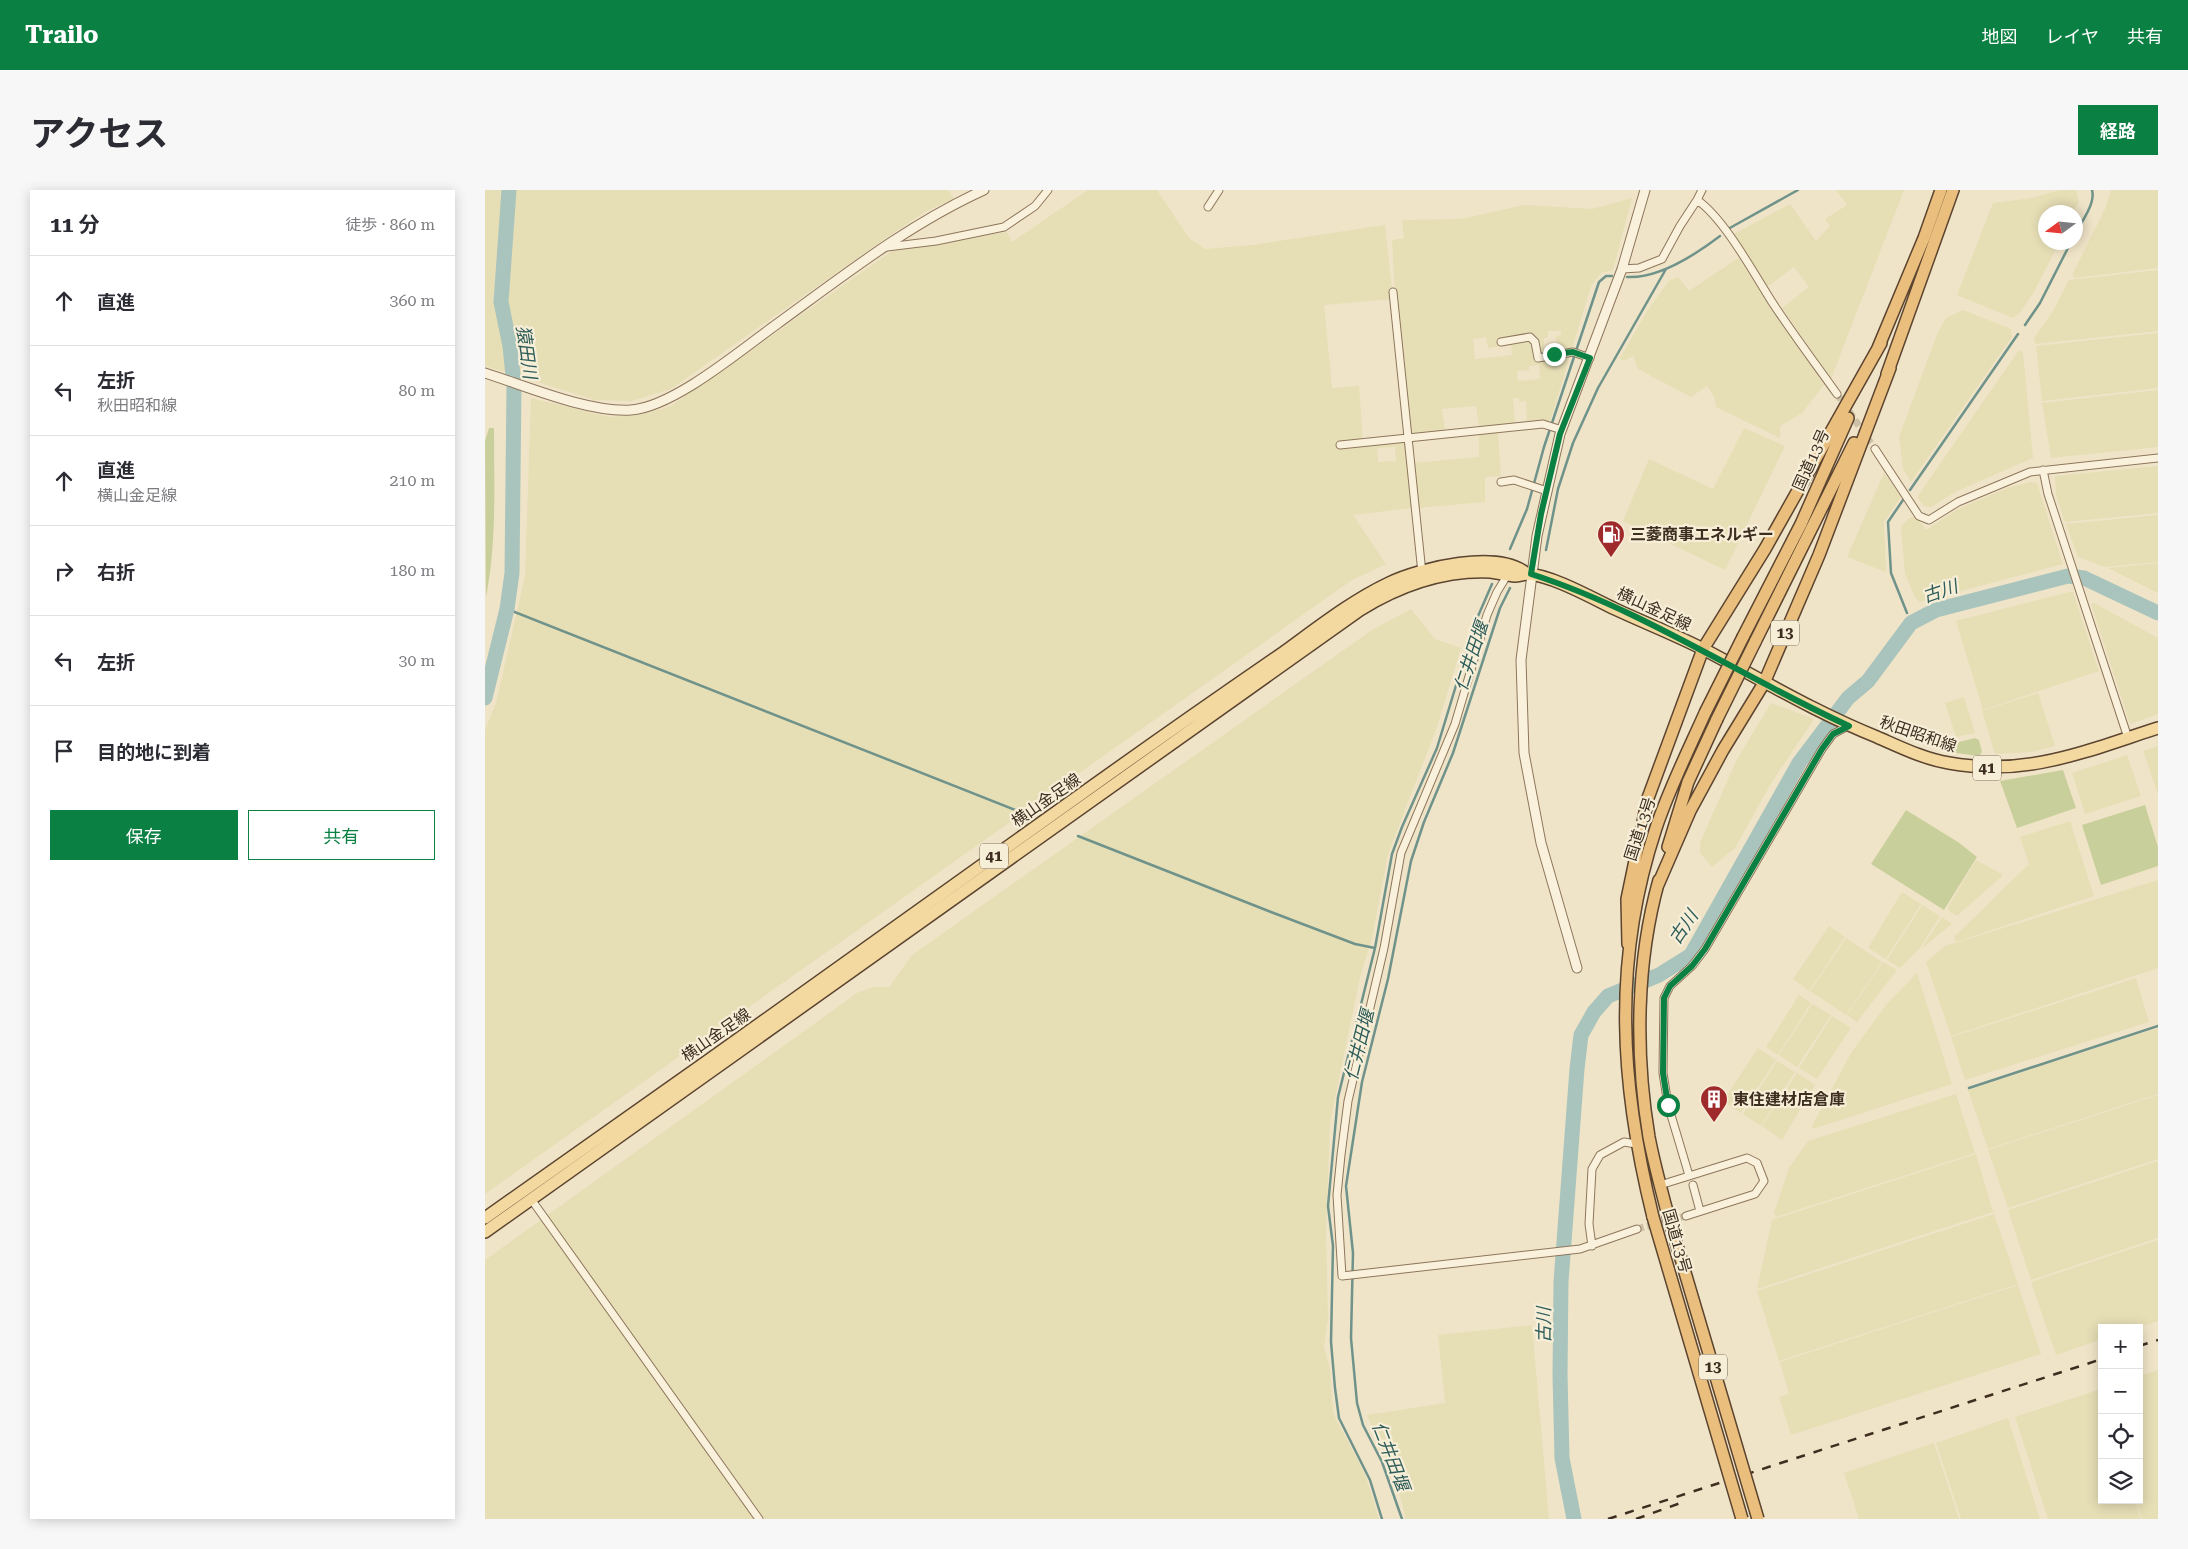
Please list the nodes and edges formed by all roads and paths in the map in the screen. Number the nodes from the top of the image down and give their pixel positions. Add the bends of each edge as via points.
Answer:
1 (984, 190) edge
2 (1048, 190) edge
3 (1219, 190) edge
4 (1645, 190) edge
5 (1702, 190) edge
6 (1941, 190) edge
7 (1953, 190) edge
8 (1697, 200) junction
9 (1208, 207) dead end
10 (887, 247) junction
11 (1622, 268) junction
12 (1393, 292) dead end
13 (1501, 342) dead end
14 (1881, 343) junction
15 (1586, 356) junction
16 (1890, 368) junction
17 (485, 373) edge
18 (1837, 394) tunnel mouth
19 (1556, 427) junction
20 (1407, 437) junction
21 (1339, 445) dead end
22 (1875, 449) tunnel mouth
23 (2158, 458) edge
24 (2043, 470) junction
25 (1501, 482) dead end
26 (1538, 488) junction
27 (1508, 574) junction
28 (1529, 574) junction
29 (1422, 576) junction
30 (1703, 649) junction
31 (1764, 683) junction
32 (1849, 726) junction
33 (2158, 728) edge
34 (2128, 738) junction
35 (1657, 887) junction
36 (1628, 944) junction
37 (1577, 968) dead end
38 (1636, 1144) junction
39 (1689, 1172) dead end
40 (1660, 1185) junction
41 (1693, 1185) dead end
42 (531, 1199) junction
43 (1700, 1211) junction
44 (1685, 1216) tunnel mouth
45 (485, 1218) edge
46 (1637, 1230) tunnel mouth
47 (485, 1232) edge
48 (1592, 1246) junction
49 (759, 1519) edge
50 (1742, 1519) edge
51 (1758, 1519) edge

1 - 10 street via 921,223
2 - 10 street via 1035,206 1004,227
3 - 9 street
4 - 11 street
5 - 8 street
6 - 14 highway, 国道13号 / 13
7 - 16 highway, 国道13号 / 13
8 - 11 street via 1662,258 1639,268
8 - 18 street via 1705,205 1727,234
10 - 17 street via 696,380 645,408 617,410 599,407
11 - 15 street
12 - 20 street
13 - 15 street via 1530,337 1535,342 1539,358 1573,352
14 - 30 highway, 13 via 1769,542
14 - 36 highway, 国道13号 / 13, bridge via 1801,524 1671,788 1656,829
15 - 19 street
16 - 31 highway, 13 via 1819,555
16 - 35 highway, 国道13号 / 13, bridge via 1688,782
19 - 20 street
19 - 26 street
20 - 21 street
20 - 29 street
22 - 24 street via 1919,516 1929,520 1994,485
23 - 24 street
24 - 34 street
25 - 26 street via 1514,480
26 - 28 street
27 - 28 main road, 横山金足線 / 41
27 - 29 main road, 横山金足線 / 41
27 - 48 street via 1487,615 1455,724 1401,853 1342,1146 1337,1195 1342,1276
28 - 29 main road, 横山金足線 / 41 via 1519,567 1491,563 1453,565
28 - 30 main road, 横山金足線 / 41 via 1576,590
28 - 37 street via 1521,660 1524,753 1541,843
29 - 42 main road, 横山金足線 / 41 via 1360,610
29 - 45 main road, 横山金足線 / 41 via 1389,583 1343,610
30 - 31 main road, 横山金足線 / 41
30 - 36 highway, 13 via 1648,798 1627,899
31 - 32 main road, 秋田昭和線 / 41
31 - 35 highway, 13 via 1690,811
32 - 34 main road, 秋田昭和線 / 41 via 1916,754 1948,763 1988,768 2051,762
32 - 39 street via 1833,734 1822,749 1705,949 1670,986 1664,998 1663,1073 1668,1105
33 - 34 main road, 秋田昭和線 / 41
35 - 40 highway, 国道13号 / 13 via 1647,930 1643,968 1641,1066 1649,1137
36 - 38 highway, 国道13号 / 13 via 1626,1063
38 - 48 street via 1624,1142 1600,1155 1593,1169 1589,1224
38 - 50 highway, 国道13号 / 13, bridge via 1653,1217
40 - 43 street via 1747,1158 1757,1163 1764,1181 1755,1194
40 - 51 highway, 国道13号 / 13, bridge
41 - 43 street
42 - 47 main road, 横山金足線 / 41
42 - 49 street
43 - 44 street
46 - 48 street

